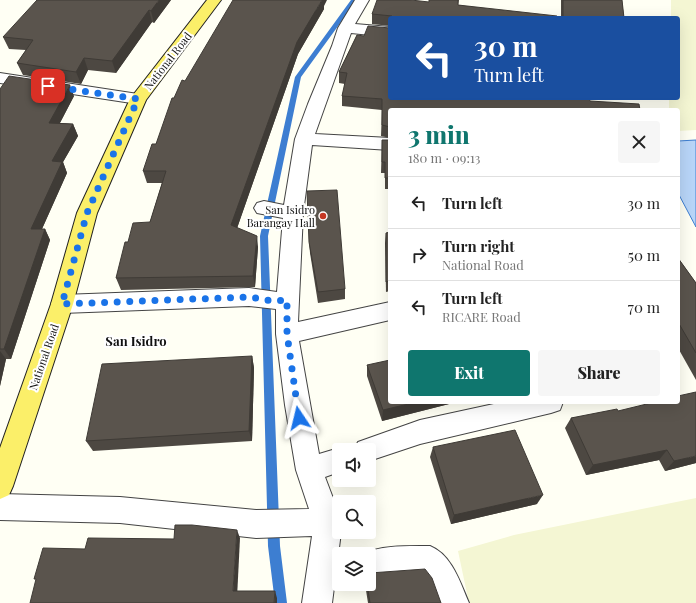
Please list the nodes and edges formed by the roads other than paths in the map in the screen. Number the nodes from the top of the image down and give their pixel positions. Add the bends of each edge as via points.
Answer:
1 (214, 0) edge
2 (362, 0) edge
3 (345, 28) junction
4 (388, 32) edge
5 (0, 78) edge
6 (138, 99) junction
7 (304, 139) junction
8 (388, 144) edge
9 (280, 300) junction
10 (62, 304) junction
11 (388, 311) edge
12 (287, 334) junction
13 (542, 404) edge
14 (376, 447) edge
15 (332, 462) edge
16 (309, 470) junction
17 (0, 486) edge
18 (0, 507) edge
19 (328, 522) junction
20 (376, 564) edge
21 (329, 571) edge
22 (317, 603) edge
23 (454, 603) edge

1 - 6 main road, National Road
2 - 3 street
3 - 4 street
3 - 7 street
5 - 6 street
6 - 10 main road, National Road via 87,213
7 - 8 street
7 - 9 street via 279,211
9 - 10 street via 249,297
9 - 12 street
10 - 17 main road, National Road
11 - 12 street
12 - 16 street
13 - 14 street via 420,432
15 - 16 street
16 - 19 street
18 - 19 street via 120,510 256,524
19 - 21 street
20 - 23 street via 430,560 441,575
21 - 22 street

